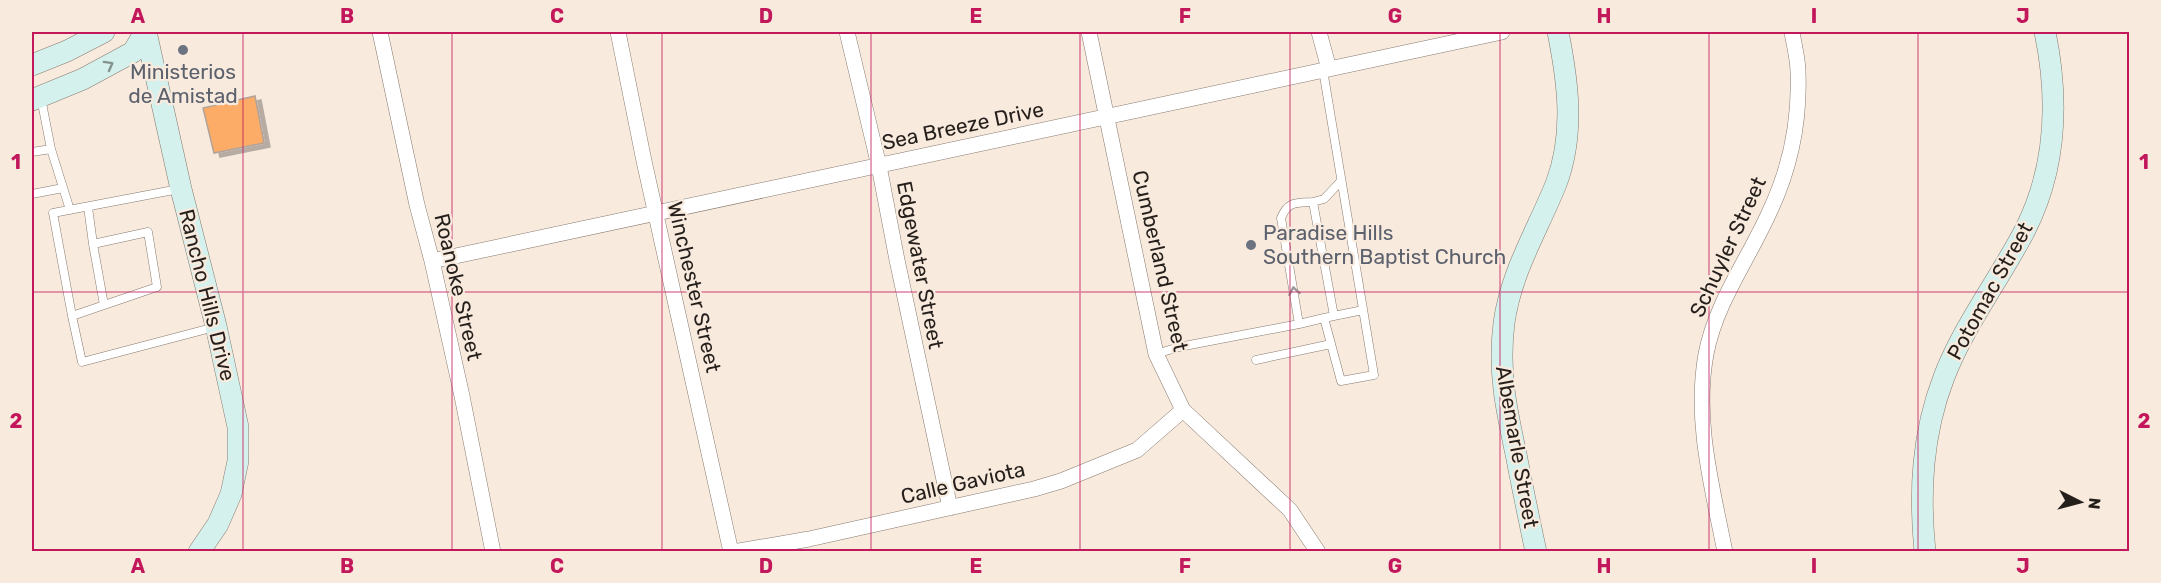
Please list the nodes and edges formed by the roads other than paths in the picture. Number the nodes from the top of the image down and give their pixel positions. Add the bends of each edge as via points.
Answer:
1 (104, 32) edge
2 (146, 32) edge
3 (380, 32) edge
4 (618, 32) edge
5 (847, 32) edge
6 (1089, 32) edge
7 (1318, 32) edge
8 (1502, 32) edge
9 (1558, 32) edge
10 (1792, 32) edge
11 (2045, 32) edge
12 (32, 65) edge
13 (1326, 70) junction
14 (36, 98) edge
15 (1107, 116) junction
16 (51, 149) junction
17 (32, 152) edge
18 (879, 166) junction
19 (1340, 182) junction
20 (63, 188) junction
21 (181, 189) junction
22 (32, 194) edge
23 (1313, 202) junction
24 (88, 207) junction
25 (70, 210) junction
26 (656, 213) junction
27 (93, 244) junction
28 (432, 261) junction
29 (104, 304) junction
30 (1362, 310) junction
31 (72, 316) junction
32 (1334, 316) junction
33 (1324, 318) junction
34 (1299, 324) junction
35 (216, 326) junction
36 (1331, 344) junction
37 (1156, 354) junction
38 (1256, 360) dead end
39 (1184, 410) junction
40 (950, 508) junction
41 (199, 552) edge
42 (493, 552) edge
43 (732, 552) edge
44 (1318, 552) edge
45 (1536, 552) edge
46 (1725, 552) edge
47 (1924, 552) edge

1 - 12 street
14 -> 2 street via 133,52
2 - 21 street, Rancho Hills Drive
3 - 28 street, Roanoke Street
4 - 26 street, Winchester Street
5 - 18 street, Edgewater Street
6 - 15 street, Cumberland Street
7 - 13 street
8 - 13 street, Sea Breeze Drive
9 - 45 street, Albemarle Street via 1567,82 1566,144 1556,183 1516,273 1502,341 1502,385
10 - 46 street, Schuyler Street via 1798,70 1793,146 1769,214 1716,319 1702,380 1702,423
11 - 47 street, Potomac Street via 2055,110 2048,166 2025,230 1963,336 1936,401 1923,470
13 - 15 street, Sea Breeze Drive
13 - 19 lane
14 - 16 lane
15 - 18 street, Sea Breeze Drive
15 - 37 street, Cumberland Street
16 - 17 lane
16 - 20 lane
18 - 26 street, Sea Breeze Drive
18 - 40 street, Edgewater Street
19 - 23 lane via 1324,199
19 - 30 lane
20 - 22 lane
20 - 25 lane
21 - 24 lane
21 - 35 street, Rancho Hills Drive
23 - 32 lane
34 -> 23 lane via 1281,218 1285,209 1295,203
24 - 25 lane
24 - 27 lane
25 - 31 lane via 53,213
26 - 28 street, Sea Breeze Drive
26 - 43 street, Winchester Street
27 - 29 lane
27 - 29 lane via 148,232 157,286
28 - 42 street, Roanoke Street
29 - 31 lane
30 - 32 lane
30 - 36 lane via 1374,375 1341,381
31 - 35 lane via 82,362
32 - 33 lane
33 - 34 lane
33 - 36 lane
34 - 37 lane
35 - 41 street, Rancho Hills Drive via 237,418 238,461 225,509
36 - 38 lane
37 - 39 street, Cumberland Street
39 - 40 street, Calle Gaviota via 1137,450 1061,481
39 - 44 street, Cumberland Street via 1290,510
40 - 43 street, Calle Gaviota

